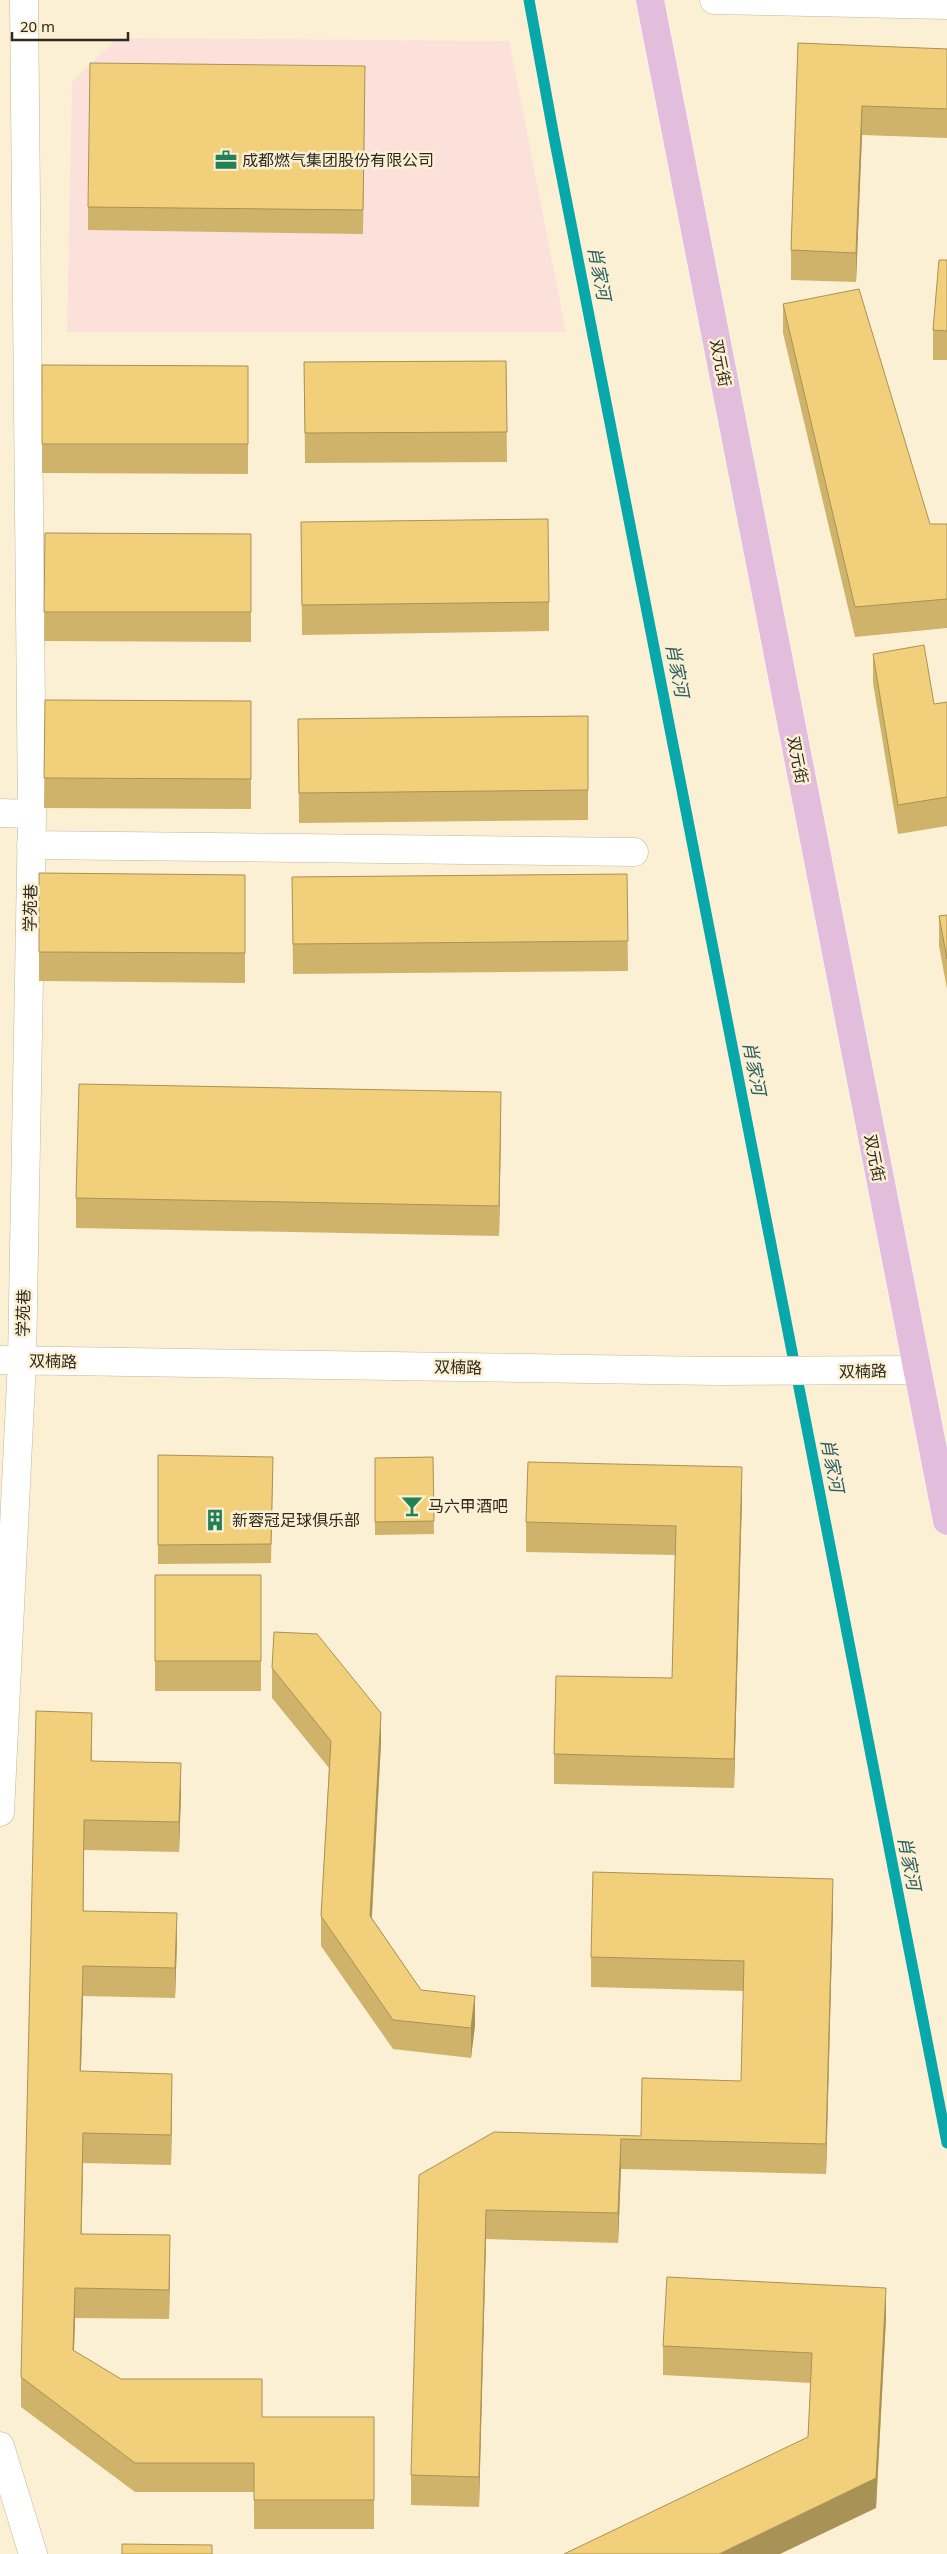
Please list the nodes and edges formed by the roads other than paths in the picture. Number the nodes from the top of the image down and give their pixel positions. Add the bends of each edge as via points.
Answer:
1 (24, 0) edge
2 (650, 0) edge
3 (714, 0) edge
4 (947, 5) edge
5 (0, 813) edge
6 (32, 814) junction
7 (31, 844) junction
8 (634, 852) dead end
9 (11, 1360) edge
10 (916, 1370) junction
11 (947, 1520) edge
12 (0, 1812) edge
13 (0, 2446) edge
14 (33, 2554) edge

1 - 6 street, 学苑巷
2 - 10 main road, 双元街
3 - 4 street
5 - 6 street
6 - 7 street, 学苑巷
7 - 8 street
7 - 9 street, 学苑巷
9 - 10 street, 双楠路 via 715,1371
9 - 12 street, 学苑巷
10 - 11 main road, 双元街
13 - 14 street

